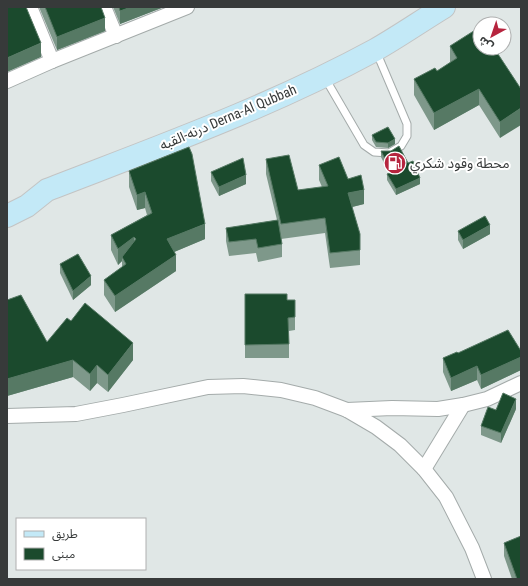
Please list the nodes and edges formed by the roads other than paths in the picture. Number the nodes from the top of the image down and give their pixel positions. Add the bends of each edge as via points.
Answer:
1 (30, 7) edge
2 (104, 7) edge
3 (444, 7) edge
4 (180, 8) edge
5 (116, 36) junction
6 (376, 50) junction
7 (52, 61) junction
8 (324, 76) junction
9 (7, 81) edge
10 (47, 190) junction
11 (7, 201) edge
12 (7, 216) edge
13 (521, 383) edge
14 (463, 405) junction
15 (347, 410) junction
16 (7, 416) edge
17 (424, 469) junction
18 (484, 579) edge

1 - 7 street
2 - 5 street
3 - 6 main road, درنه-القبه Derna-Al Qubbah
4 - 5 street
5 - 7 street
6 - 8 main road, درنه-القبه Derna-Al Qubbah
6 - 8 lane via 407,124 407,136 401,146 389,153 374,152 364,145
7 - 9 street
8 - 10 main road, درنه-القبه Derna-Al Qubbah via 224,122
10 - 11 main road
10 - 12 main road, درنه-القبه Derna-Al Qubbah via 27,206
13 - 14 street via 487,400
14 - 15 street via 438,409
14 - 17 street
15 - 16 street via 315,398 282,390 243,386 208,387 76,414
15 - 17 street via 388,436
17 - 18 street via 446,497

